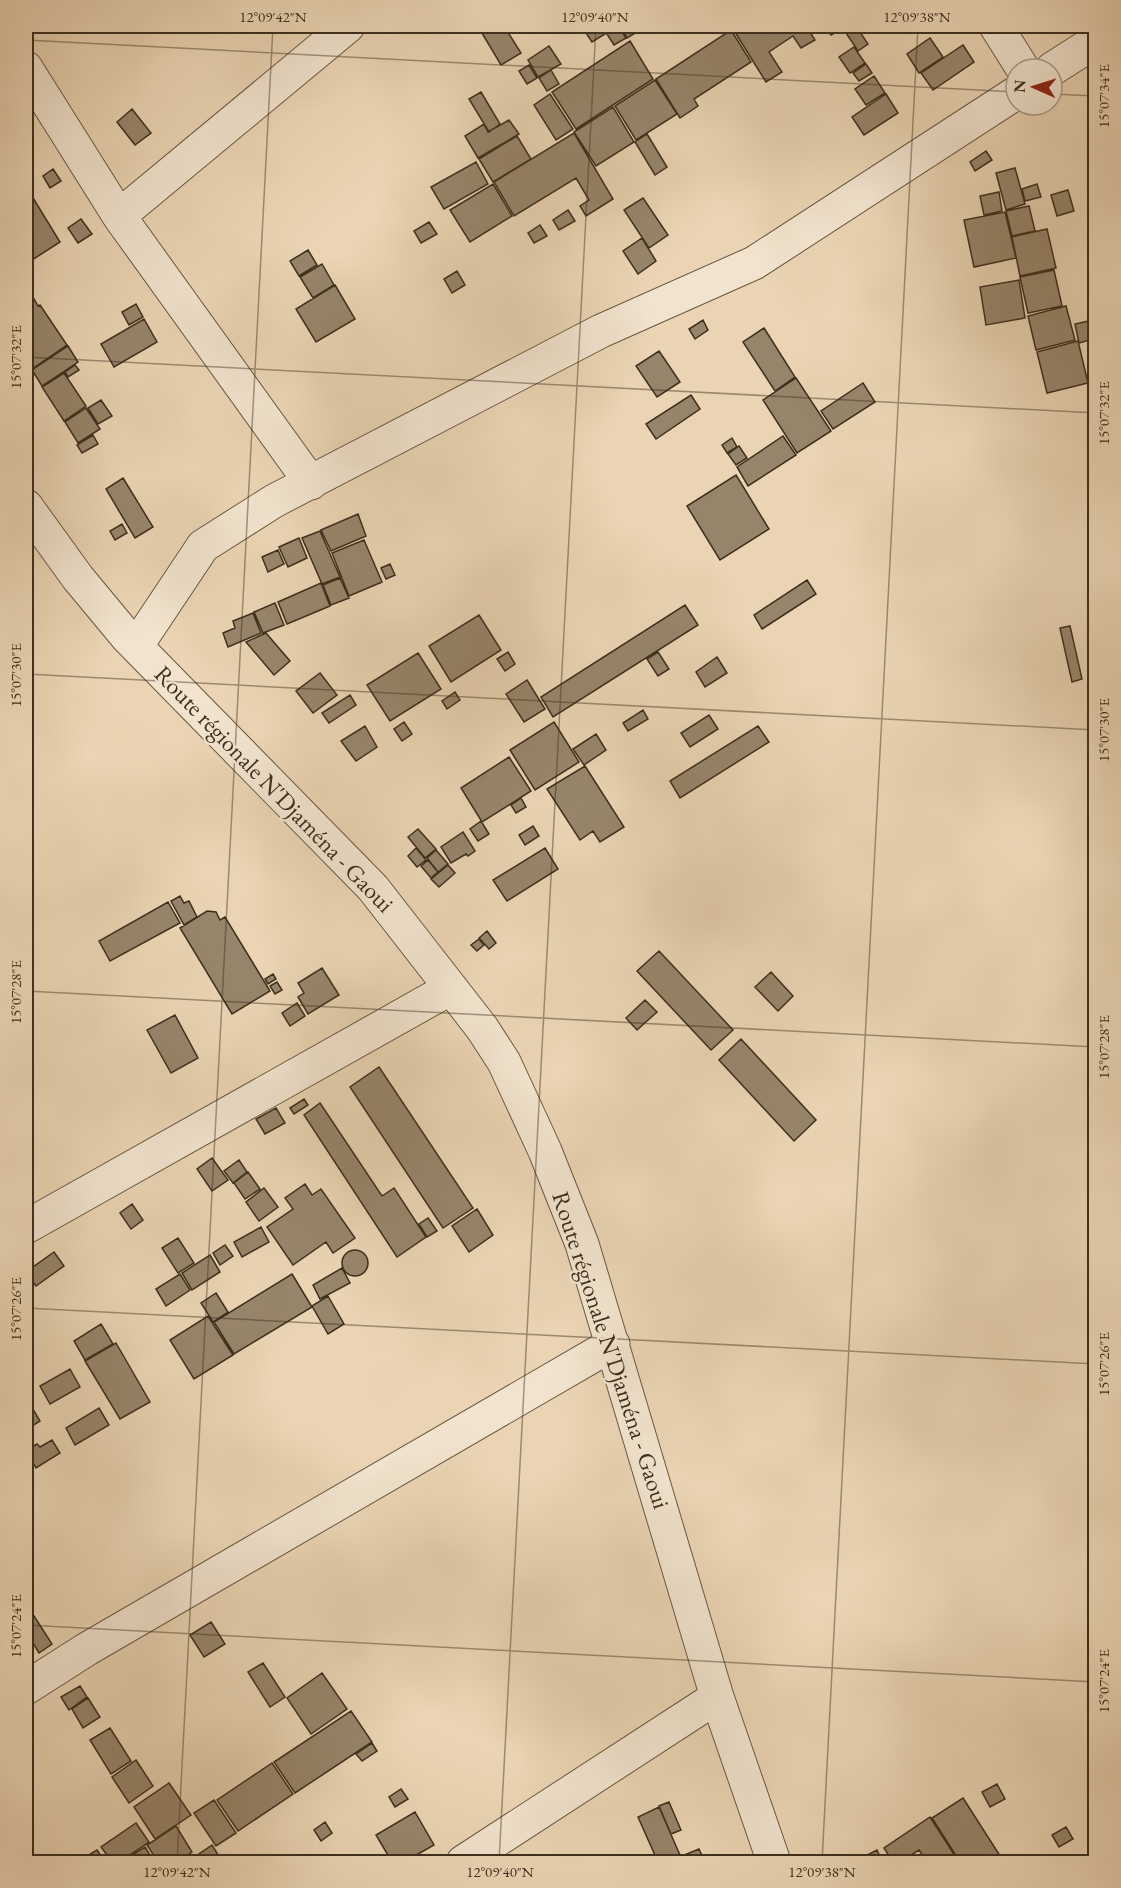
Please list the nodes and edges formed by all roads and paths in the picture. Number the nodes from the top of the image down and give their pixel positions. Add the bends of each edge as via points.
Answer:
1 (348, 26) edge
2 (996, 26) edge
3 (1095, 41) edge
4 (1015, 57) edge
5 (1064, 61) edge
6 (26, 68) edge
7 (1004, 101) edge
8 (119, 216) junction
9 (311, 483) junction
10 (26, 506) edge
11 (132, 641) junction
12 (451, 988) junction
13 (26, 1227) edge
14 (614, 1344) junction
15 (26, 1688) edge
16 (717, 1697) junction
17 (463, 1863) edge
18 (774, 1863) edge

1 - 8 street
2 - 4 street
3 - 5 street
6 - 8 street
7 - 9 street via 754,263 601,331
8 - 9 street
9 - 11 street via 274,501 203,546
10 - 11 street, Route régionale N'Djaména - Gaoui via 78,578
11 - 12 street, Route régionale N'Djaména - Gaoui via 374,888
12 - 13 street
12 - 14 street, Route régionale N'Djaména - Gaoui via 504,1062 541,1141 582,1244
14 - 15 street
14 - 16 street, Route régionale N'Djaména - Gaoui
16 - 17 street
16 - 18 street, Route régionale N'Djaména - Gaoui

